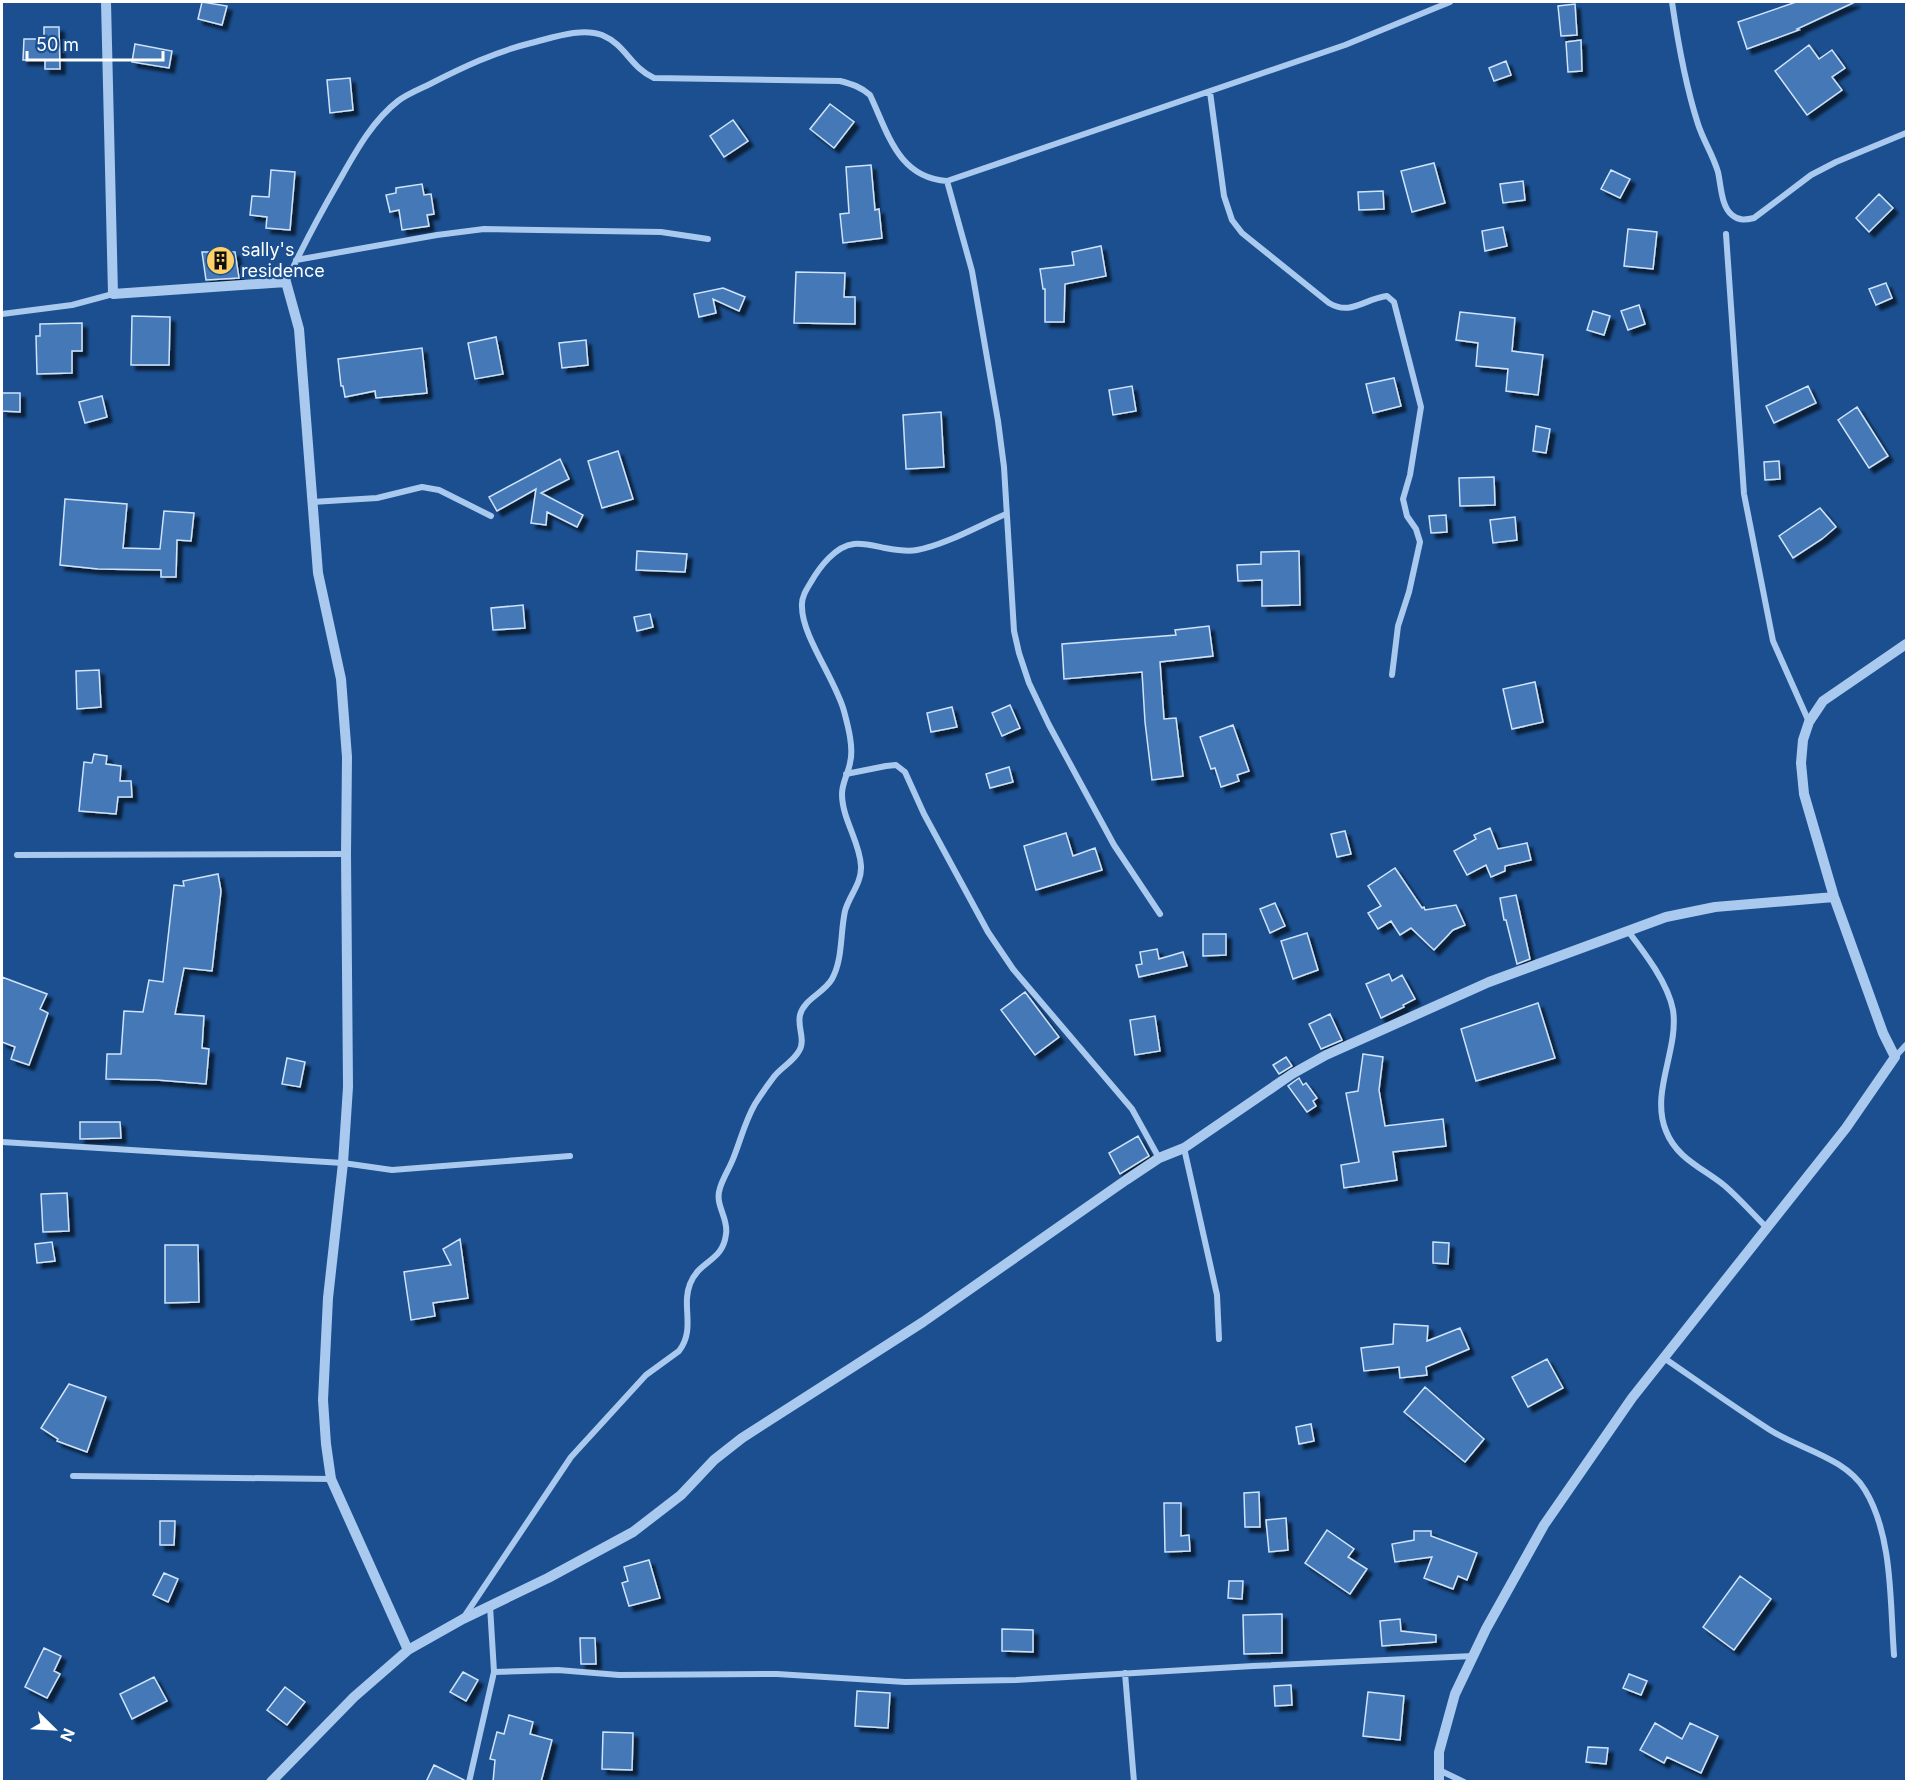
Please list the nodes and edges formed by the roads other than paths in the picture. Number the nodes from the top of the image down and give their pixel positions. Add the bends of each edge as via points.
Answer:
1 (106, 2) edge
2 (1450, 2) edge
3 (1672, 2) edge
4 (1210, 92) junction
5 (1906, 133) edge
6 (947, 181) junction
7 (1726, 234) dead end
8 (708, 239) dead end
9 (296, 260) junction
10 (286, 282) junction
11 (113, 294) junction
12 (2, 314) edge
13 (312, 502) junction
14 (1006, 514) junction
15 (491, 516) dead end
16 (1906, 644) edge
17 (1392, 675) dead end
18 (1809, 722) junction
19 (846, 774) junction
20 (346, 854) junction
21 (17, 855) dead end
22 (1834, 897) junction
23 (1160, 914) dead end
24 (1628, 931) junction
25 (1906, 1045) edge
26 (1895, 1057) junction
27 (2, 1142) edge
28 (1184, 1148) junction
29 (570, 1156) dead end
30 (1159, 1158) junction
31 (343, 1163) junction
32 (1767, 1228) junction
33 (1219, 1339) dead end
34 (1664, 1358) junction
35 (73, 1476) dead end
36 (331, 1479) junction
37 (490, 1606) junction
38 (463, 1618) junction
39 (408, 1650) junction
40 (1894, 1655) dead end
41 (1473, 1656) junction
42 (494, 1672) junction
43 (1125, 1674) junction
44 (1439, 1770) junction
45 (271, 1782) edge
46 (469, 1782) edge
47 (1134, 1782) edge
48 (1439, 1782) edge
49 (1464, 1782) edge

1 - 11 street
2 - 4 street via 1345,45
3 - 5 street via 1699,127 1717,169 1725,206 1738,219 1754,218 1811,175
4 - 6 street
4 - 17 street via 1224,196 1232,220 1242,233 1338,308 1387,297 1394,302 1421,407 1403,499 1420,542 1398,626
6 - 9 street via 922,176 904,162 870,95 852,84 654,78 642,73 615,42 602,35 565,35 503,50 399,100 365,138
6 - 14 street via 972,271 1000,432
7 - 18 street via 1744,494 1773,641
8 - 9 street via 661,232 484,229
9 - 10 street
10 - 11 street
10 - 13 street via 299,329
11 - 12 street via 72,305
13 - 15 street via 377,498 422,487 439,490
13 - 20 street via 318,573 341,688 347,757
14 - 19 street via 917,550 846,546 812,580 802,608 844,710 851,757
14 - 23 street via 1014,631 1029,683 1114,845
16 - 18 street via 1823,701
18 - 22 street via 1801,763 1804,794
19 - 30 street via 896,765 905,772 988,932 1013,969 1132,1109
19 - 38 street via 842,797 861,868 846,911 836,970 831,981 803,1008 800,1049 773,1077 754,1105 722,1182 718,1201 726,1236 719,1255 701,1266 690,1282 684,1345 646,1376 571,1457
20 - 21 street
20 - 31 street via 348,1087
22 - 24 street via 1715,907 1666,917
22 - 26 street
24 - 28 street via 1489,982 1326,1055
24 - 32 street via 1646,954 1673,1010 1661,1105 1665,1131 1683,1157 1726,1187
25 - 26 street
26 - 32 street via 1846,1128
27 - 31 street
28 - 30 street
28 - 33 street via 1217,1295
29 - 31 street via 392,1170
30 - 37 street via 923,1322 742,1438 714,1460 681,1495 633,1532
31 - 36 street via 328,1298 323,1400
32 - 34 street
34 - 40 street via 1772,1431 1852,1474 1864,1488 1875,1509 1886,1549
34 - 41 street via 1562,1497
35 - 36 street
36 - 39 street
37 - 38 street
37 - 42 street
38 - 39 street
39 - 45 street via 354,1697
41 - 43 street
41 - 44 street via 1455,1694 1439,1752
42 - 43 street via 777,1674 905,1682
42 - 46 street
43 - 47 street
44 - 48 street
44 - 49 street

